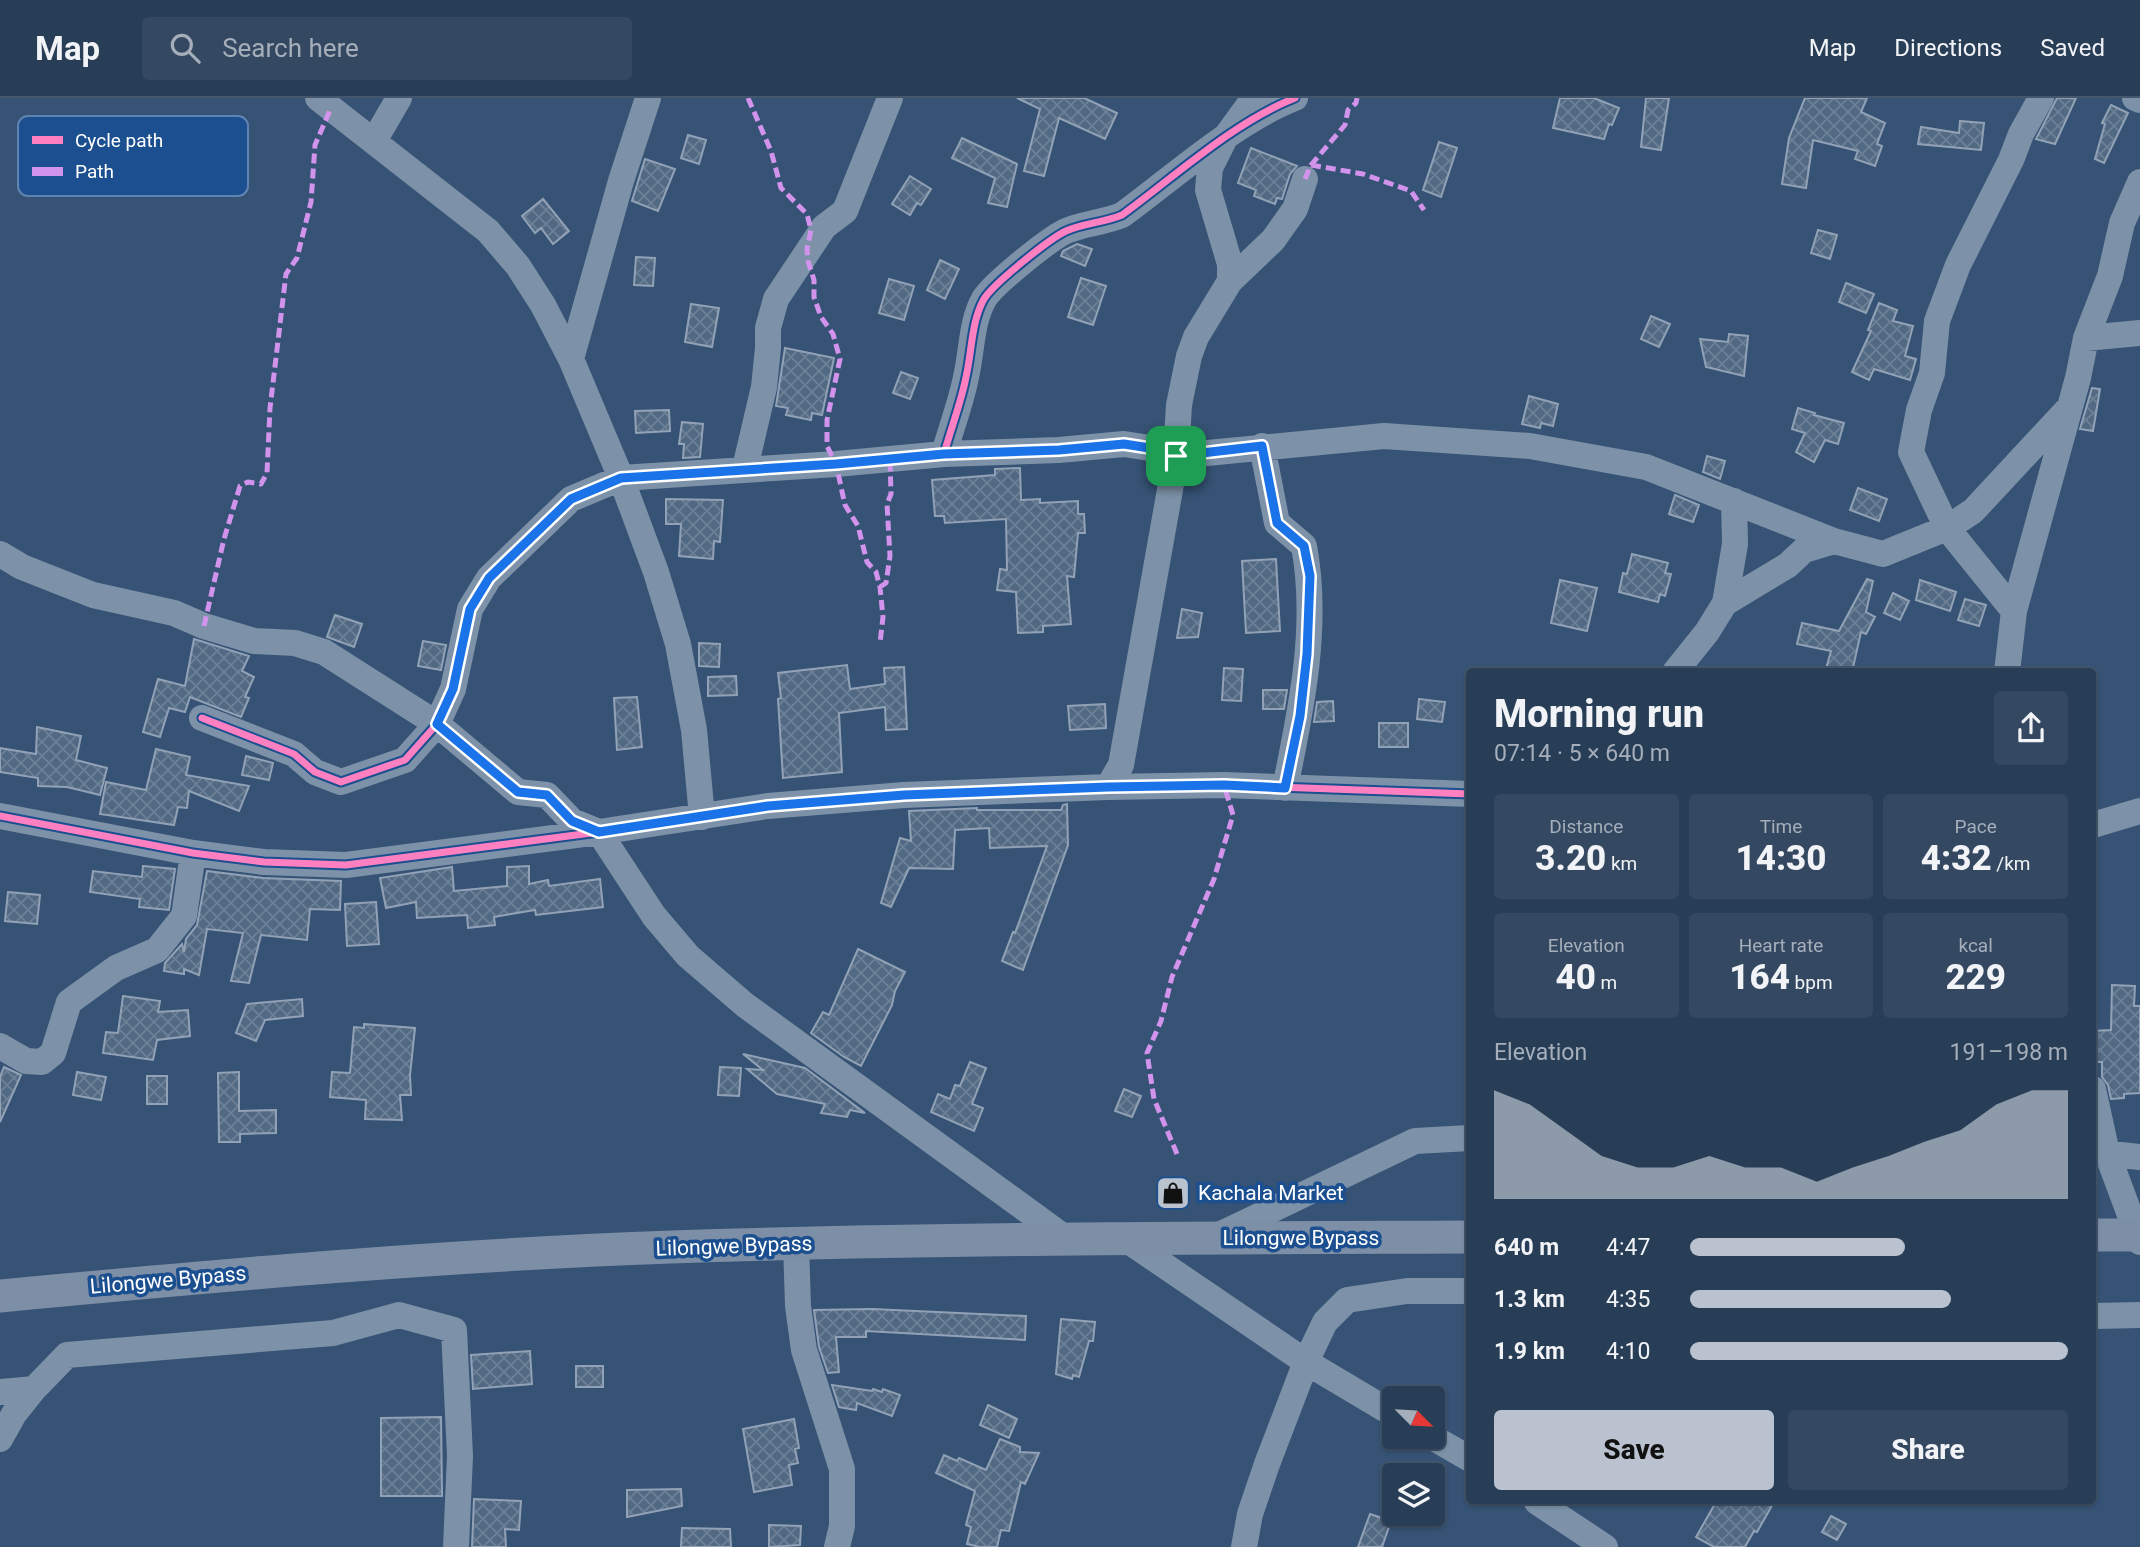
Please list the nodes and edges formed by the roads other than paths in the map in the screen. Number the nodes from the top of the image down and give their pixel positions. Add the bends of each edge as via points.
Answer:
1 (318, 98) edge
2 (399, 98) edge
3 (648, 98) edge
4 (890, 98) edge
5 (1254, 98) edge
6 (1294, 98) edge
7 (2041, 98) edge
8 (1226, 138) junction
9 (374, 141) junction
10 (1305, 180) dead end
11 (2140, 182) edge
12 (1230, 281) junction
13 (2140, 333) edge
14 (2086, 338) junction
15 (571, 359) junction
16 (2068, 408) junction
17 (1262, 446) junction
18 (944, 454) junction
19 (1176, 456) junction
20 (745, 468) junction
21 (621, 478) junction
22 (1734, 501) junction
23 (1947, 528) junction
24 (1834, 541) junction
25 (0, 554) edge
26 (1725, 603) junction
27 (2014, 611) junction
28 (1678, 668) edge
29 (2007, 668) edge
30 (202, 718) dead end
31 (437, 724) junction
32 (1108, 787) junction
33 (1285, 788) junction
34 (1466, 794) edge
35 (2140, 811) edge
36 (0, 816) edge
37 (702, 817) junction
38 (2096, 824) edge
39 (599, 832) junction
40 (193, 853) junction
41 (0, 1046) edge
42 (2096, 1116) edge
43 (1466, 1138) edge
44 (2100, 1153) edge
45 (2140, 1157) edge
46 (2096, 1235) edge
47 (1466, 1237) edge
48 (2139, 1237) edge
49 (1124, 1238) junction
50 (1212, 1238) junction
51 (1068, 1240) junction
52 (796, 1244) junction
53 (1466, 1291) edge
54 (0, 1296) edge
55 (2140, 1315) edge
56 (2096, 1316) edge
57 (1306, 1362) junction
58 (34, 1389) junction
59 (0, 1392) edge
60 (1382, 1407) edge
61 (0, 1439) edge
62 (1446, 1445) edge
63 (1466, 1457) edge
64 (1540, 1504) edge
65 (456, 1547) edge
66 (837, 1547) edge
67 (1244, 1547) edge
68 (1605, 1547) edge

1 - 9 street
2 - 9 street
3 - 15 street
4 - 20 street via 845,211 824,227 776,299 768,328 764,387
5 - 8 street
6 - 8 street
7 - 23 street via 1958,265 1937,321 1932,373 1911,452
8 - 12 street via 1210,168 1208,190 1230,264
8 - 18 street via 1122,215 1064,232 994,285 977,317 966,381
9 - 15 street via 488,231 518,266
10 - 12 street via 1295,209 1273,240
11 - 14 street via 2122,223 2110,276
12 - 19 street via 1189,356 1179,405
13 - 14 street
14 - 16 street
15 - 21 street
16 - 23 street via 1973,511
16 - 27 street
17 - 19 street
17 - 22 street via 1384,436 1530,446 1646,467
17 - 33 street via 1277,523 1304,546 1310,576 1300,716
18 - 19 street via 1124,444
18 - 20 street
19 - 32 street via 1121,765
20 - 21 street
21 - 31 street via 571,499 489,578 470,609 453,689
21 - 37 street via 678,644 694,730
22 - 24 street
22 - 26 street via 1735,544
23 - 24 street via 1883,554
23 - 27 street
24 - 26 street via 1804,550 1788,565
25 - 31 street via 93,595 173,613 254,641 295,643 324,652
26 - 28 street
27 - 29 street
30 - 31 street via 294,754 315,772 341,782 405,760
31 - 39 street via 518,792 547,795 572,821
32 - 33 street
32 - 37 street via 904,795 768,806
33 - 34 street
35 - 38 street
36 - 40 street
37 - 39 street
39 - 40 street via 346,865
39 - 51 street via 654,916 688,956 745,1005
40 - 41 street via 184,916 157,950 116,968 69,1002 53,1052 41,1062 26,1061
42 - 44 street
43 - 50 street via 1415,1141
44 - 45 street
44 - 48 street
46 - 48 main road
47 - 50 main road, Lilongwe Bypass
49 - 50 main road, Lilongwe Bypass
49 - 51 main road, Lilongwe Bypass
49 - 57 street
51 - 52 main road, Lilongwe Bypass
52 - 54 main road, Lilongwe Bypass via 668,1247 255,1272
52 - 66 street via 804,1350 842,1469 842,1526
53 - 57 street via 1407,1291 1347,1300 1325,1322
55 - 56 street
57 - 60 street
57 - 67 street via 1250,1514
58 - 59 street
58 - 61 street
58 - 65 street via 68,1354 333,1333 399,1315 454,1330 460,1457
62 - 63 street
64 - 68 street

